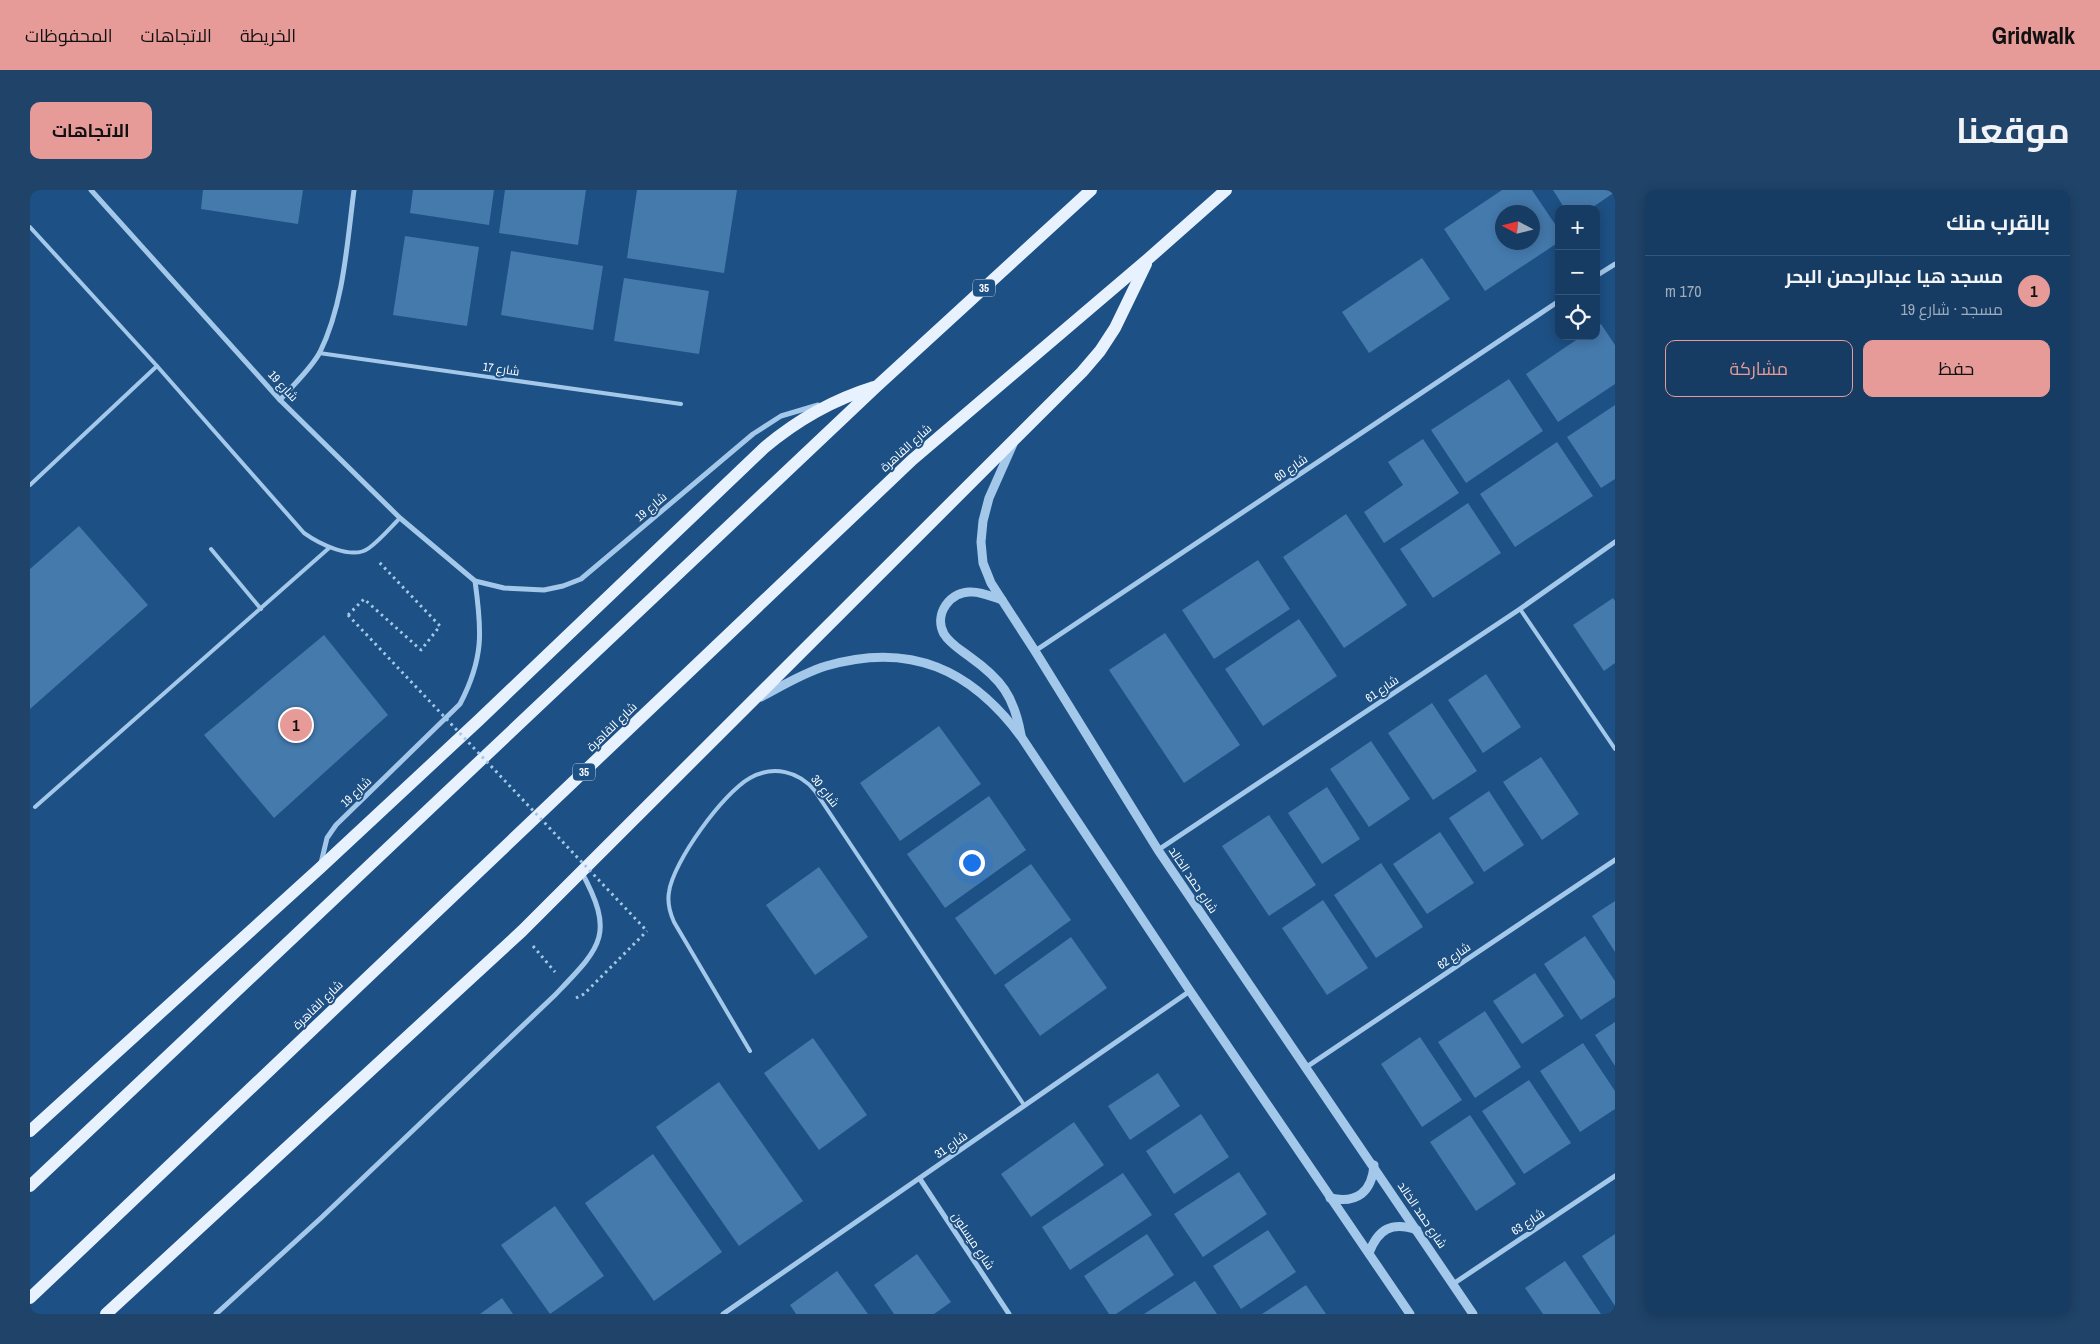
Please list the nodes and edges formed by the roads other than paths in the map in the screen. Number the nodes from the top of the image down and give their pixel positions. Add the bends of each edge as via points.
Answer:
1 (91, 190) edge
2 (354, 190) edge
3 (1091, 190) edge
4 (1226, 190) edge
5 (30, 227) edge
6 (1148, 259) junction
7 (1615, 264) edge
8 (1600, 273) edge
9 (1555, 304) edge
10 (319, 353) junction
11 (157, 366) junction
12 (876, 387) junction
13 (280, 400) junction
14 (681, 404) dead end
15 (830, 404) junction
16 (1017, 435) junction
17 (30, 484) edge
18 (400, 518) junction
19 (1615, 542) edge
20 (329, 548) junction
21 (211, 550) dead end
22 (475, 581) junction
23 (1002, 600) junction
24 (261, 609) junction
25 (1520, 609) junction
26 (1035, 651) junction
27 (752, 701) junction
28 (1022, 738) junction
29 (1615, 749) edge
30 (35, 807) dead end
31 (1158, 850) junction
32 (1615, 860) edge
33 (320, 868) junction
34 (581, 871) junction
35 (1190, 991) junction
36 (750, 1050) dead end
37 (1305, 1068) junction
38 (1024, 1105) junction
39 (30, 1131) edge
40 (1374, 1165) junction
41 (1615, 1176) edge
42 (920, 1179) junction
43 (30, 1186) edge
44 (1330, 1198) junction
45 (1417, 1230) junction
46 (1369, 1253) junction
47 (1453, 1284) junction
48 (30, 1298) edge
49 (106, 1314) edge
50 (216, 1314) edge
51 (723, 1314) edge
52 (1009, 1314) edge
53 (1410, 1314) edge
54 (1473, 1314) edge

1 - 13 street, شارع 19
2 - 10 street via 341,284 329,330
3 - 12 main road, 35
4 - 6 main road, شارع القاهرة / 35
5 - 11 lane
6 - 16 main road via 1115,328 1100,351
6 - 48 main road, شارع القاهرة / 35 via 912,460
7 - 8 street
9 - 26 street, شارع 60
10 - 13 street
10 - 14 lane, شارع 17
11 - 17 lane
11 - 20 lane via 304,533
12 - 15 main road
12 - 43 main road, 35
13 - 18 street, شارع 19
15 - 22 street, شارع 19 via 797,410 767,425 581,578 544,590 504,588
15 - 33 main road via 802,419 764,448
16 - 23 street, شارع حمد الخالد via 989,498 981,542 983,563
16 - 27 main road
18 - 20 lane via 368,550 355,552
18 - 22 street, شارع 19
19 - 25 street, شارع 61
20 - 24 lane
21 - 24 lane
22 - 33 street, شارع 19 via 481,638 478,661 460,704 336,825 327,838
23 - 26 street, شارع حمد الخالد
23 - 28 street via 974,592 957,595 944,607 941,624 948,640 991,672 1003,686
24 - 30 lane
25 - 29 lane
25 - 31 street, شارع 61
26 - 31 street, شارع حمد الخالد
27 - 28 street via 826,666 853,660 908,659 934,665 959,676 1005,714
27 - 34 main road
28 - 35 street
31 - 37 street, شارع حمد الخالد
32 - 37 street, شارع 62
33 - 39 main road
34 - 49 main road via 522,932
34 - 50 street via 601,915 599,941 583,965 321,1218
35 - 38 street, شارع 31
35 - 44 street
36 - 38 lane, شارع 30 via 674,922 668,894 674,873 695,838 734,791 750,778 780,771 802,778 815,791
37 - 40 street, شارع حمد الخالد
38 - 42 street, شارع 31
40 - 44 street via 1373,1178 1356,1198 1343,1201
40 - 45 street, شارع حمد الخالد
41 - 47 street, شارع 63
42 - 51 street, شارع 31
42 - 52 street, شارع ميسلون
44 - 46 street
45 - 46 street via 1405,1226 1381,1232
45 - 47 street, شارع حمد الخالد
46 - 53 street
47 - 54 street, شارع حمد الخالد

